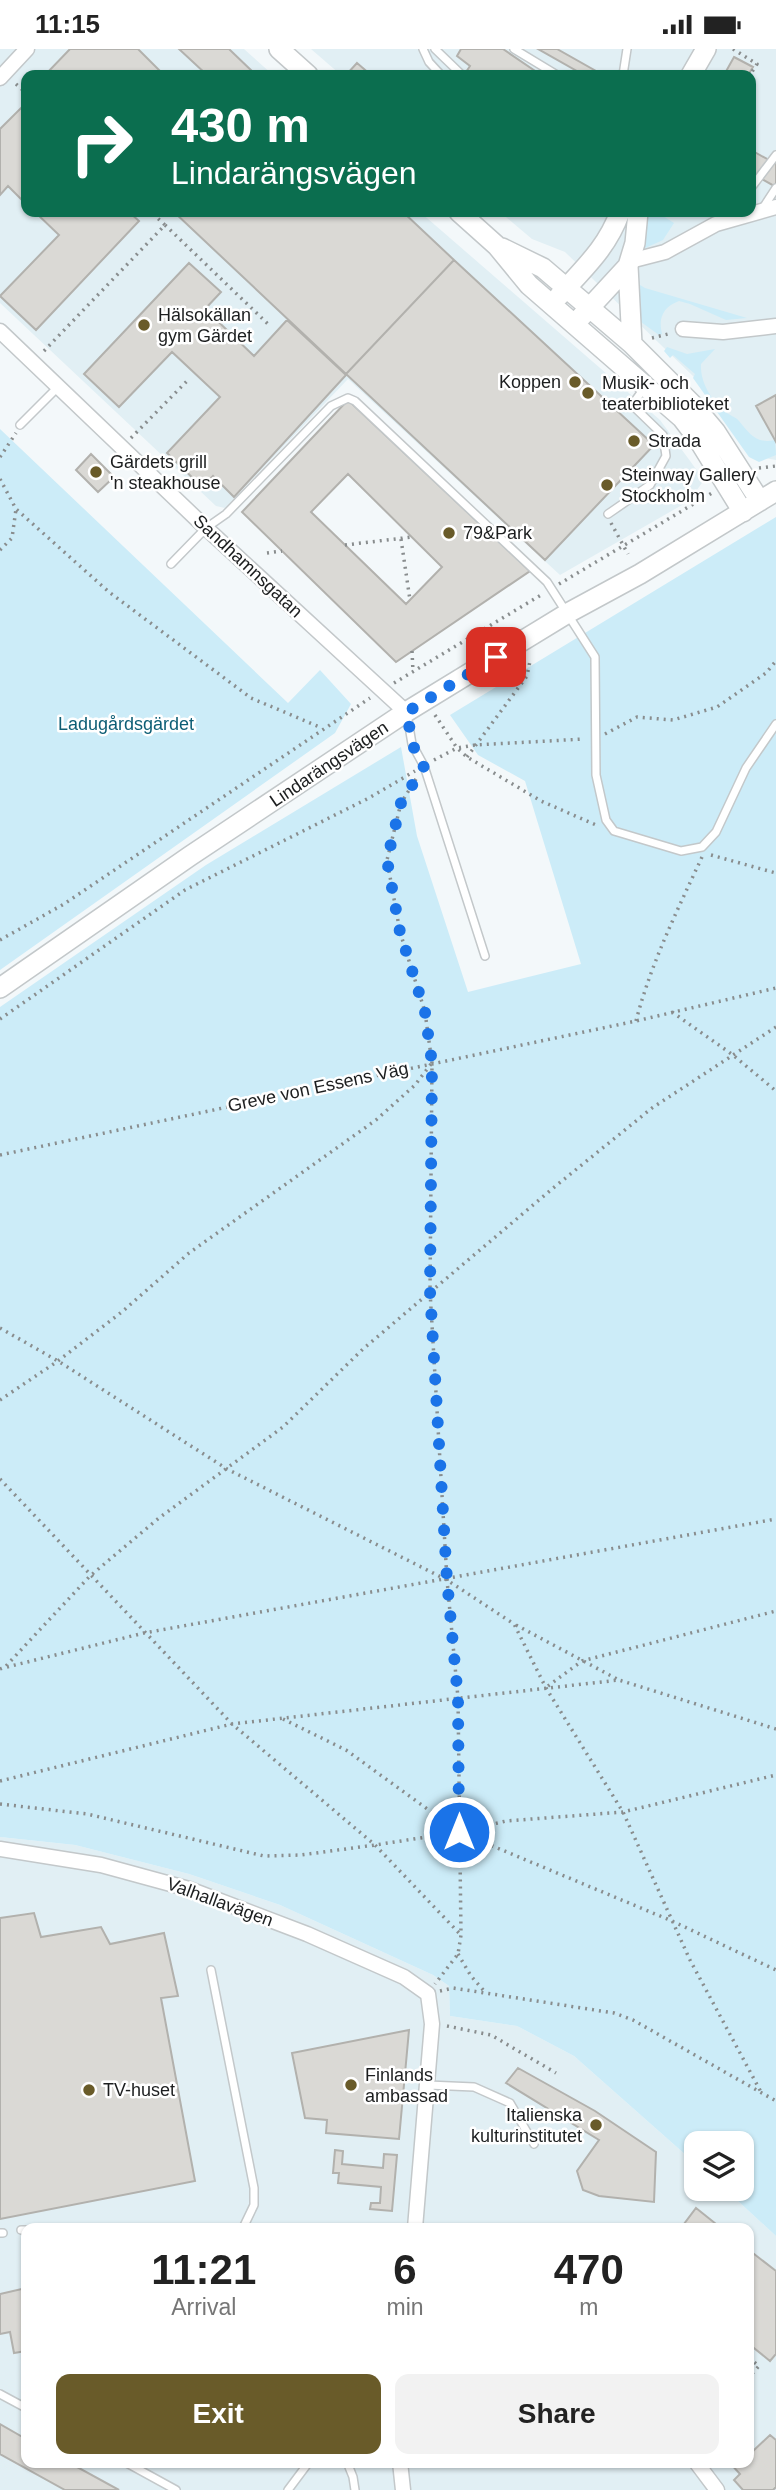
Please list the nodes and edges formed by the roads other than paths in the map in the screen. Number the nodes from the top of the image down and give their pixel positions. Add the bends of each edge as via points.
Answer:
1 (27, 49) edge
2 (279, 49) edge
3 (423, 49) edge
4 (435, 49) edge
5 (514, 49) edge
6 (627, 49) edge
7 (706, 49) edge
8 (302, 70) edge
9 (437, 70) edge
10 (457, 70) edge
11 (549, 70) edge
12 (624, 70) edge
13 (694, 70) edge
14 (2, 73) edge
15 (776, 155) edge
16 (756, 181) edge
17 (776, 188) edge
18 (776, 207) edge
19 (761, 211) junction
20 (756, 212) edge
21 (465, 217) edge
22 (618, 217) edge
23 (638, 217) edge
24 (729, 217) edge
25 (497, 246) junction
26 (629, 264) junction
27 (567, 287) junction
28 (551, 304) junction
29 (590, 307) junction
30 (574, 324) junction
31 (776, 326) edge
32 (683, 329) road end
33 (0, 331) edge
34 (639, 342) junction
35 (59, 386) junction
36 (646, 386) junction
37 (20, 425) road end
38 (768, 496) edge
39 (743, 512) junction
40 (608, 514) dead end
41 (206, 528) junction
42 (171, 564) dead end
43 (568, 613) junction
44 (407, 712) junction
45 (776, 724) edge
46 (485, 956) dead end
47 (0, 988) edge
48 (0, 1849) edge
49 (211, 1970) dead end
50 (428, 2085) junction
51 (534, 2144) dead end
52 (245, 2223) edge
53 (415, 2223) edge
54 (0, 2394) edge
55 (21, 2405) edge
56 (136, 2468) edge
57 (304, 2468) edge
58 (349, 2468) edge
59 (401, 2468) edge
60 (700, 2468) edge
61 (176, 2490) edge
62 (288, 2490) edge
63 (355, 2490) edge
64 (403, 2490) edge
65 (717, 2490) edge

1 - 14 street
2 - 8 street
3 - 9 lane
4 - 10 lane
5 - 11 lane
6 - 12 lane
7 - 13 street
15 - 16 lane
17 - 19 lane
18 - 19 street
19 - 20 street
21 - 25 street
22 - 27 street via 598,254
23 - 26 street
24 - 26 street via 665,252
25 - 27 street via 543,268
25 - 28 street
26 - 29 street
26 - 34 street
27 - 28 street
27 - 29 street
28 - 30 street
29 - 30 street
29 - 34 street
30 - 36 street
31 - 32 street via 723,332
33 - 35 street, Sandhamnsgatan
34 - 38 street
35 - 37 lane
35 - 41 street, Sandhamnsgatan
36 - 39 street via 682,418
36 - 40 lane via 632,405 663,435 666,456 650,485
38 - 39 street, Lindarängsvägen
39 - 43 street, Lindarängsvägen
41 - 42 lane
41 - 43 lane via 226,514 331,405 348,398 547,582
41 - 44 street, Sandhamnsgatan
43 - 44 street, Lindarängsvägen
43 - 45 lane via 595,657 596,775 606,820 614,831 681,851 702,847 716,832 746,768
44 - 46 lane via 412,744 424,766
44 - 47 street, Lindarängsvägen
48 - 50 street, Valhallavägen via 101,1865 189,1889 404,1977 428,1994 432,2024
49 - 52 lane via 254,2188 254,2205
50 - 51 lane via 474,2087 510,2103
50 - 53 street
54 - 55 lane
56 - 61 lane
57 - 62 lane
58 - 63 lane
59 - 64 street
60 - 65 street

